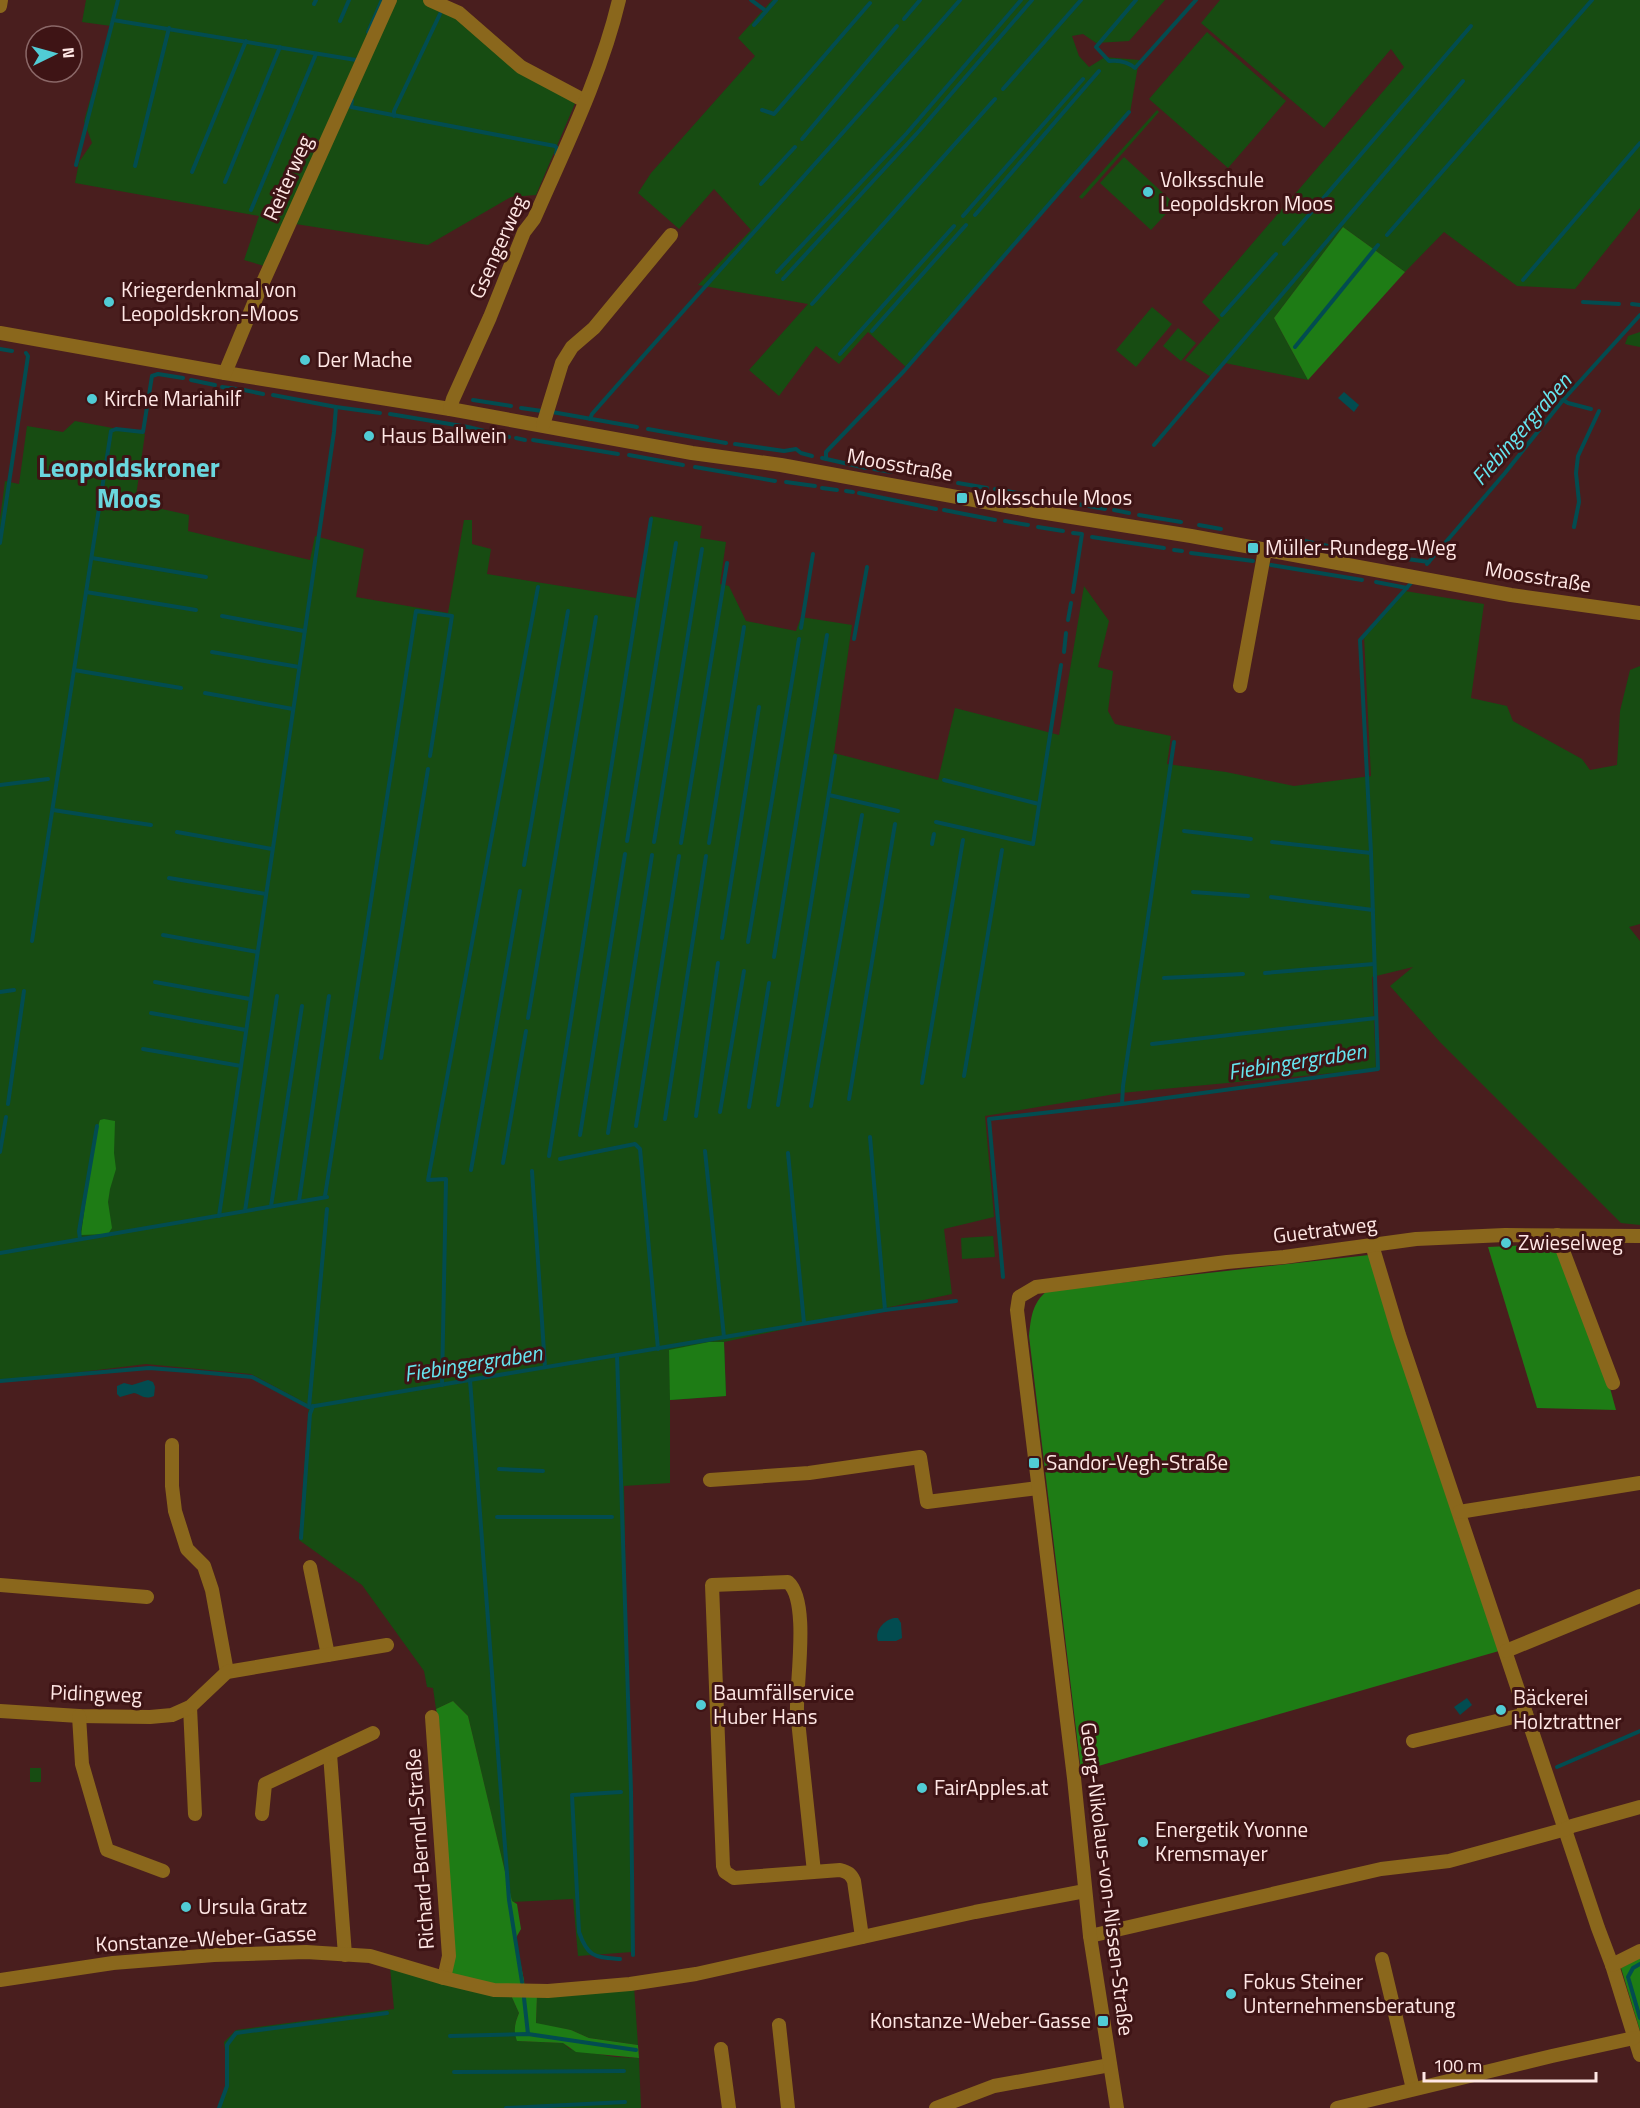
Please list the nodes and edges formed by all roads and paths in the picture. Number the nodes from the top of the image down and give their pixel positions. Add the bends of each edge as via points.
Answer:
1 (2, 0) edge
2 (390, 0) edge
3 (430, 0) edge
4 (619, 0) edge
5 (0, 6) edge
6 (585, 101) junction
7 (671, 235) dead end
8 (0, 333) edge
9 (225, 373) junction
10 (450, 409) junction
11 (543, 425) junction
12 (1264, 550) junction
13 (1640, 613) edge
14 (1240, 686) dead end
15 (1557, 1235) junction
16 (1640, 1236) edge
17 (1372, 1245) junction
18 (1019, 1297) joint
19 (1613, 1383) dead end
20 (172, 1445) dead end
21 (710, 1480) dead end
22 (1640, 1483) edge
23 (1038, 1488) junction
24 (1459, 1512) junction
25 (310, 1567) dead end
26 (0, 1585) edge
27 (1640, 1596) edge
28 (147, 1597) dead end
29 (387, 1644) dead end
30 (1506, 1651) junction
31 (328, 1655) junction
32 (227, 1672) junction
33 (190, 1707) junction
34 (0, 1711) edge
35 (1526, 1714) junction
36 (79, 1716) junction
37 (432, 1716) dead end
38 (373, 1733) dead end
39 (1413, 1741) dead end
40 (330, 1755) junction
41 (1640, 1807) edge
42 (195, 1814) dead end
43 (262, 1814) dead end
44 (1566, 1829) junction
45 (163, 1871) dead end
46 (814, 1872) junction
47 (1085, 1891) junction
48 (1090, 1936) junction
49 (862, 1937) junction
50 (1640, 1952) edge
51 (345, 1955) junction
52 (1382, 1959) dead end
53 (1612, 1965) junction
54 (444, 1978) junction
55 (0, 1980) edge
56 (779, 2025) dead end
57 (1634, 2038) junction
58 (721, 2049) dead end
59 (1640, 2055) edge
60 (1110, 2065) junction
61 (1413, 2089) junction
62 (729, 2108) edge
63 (788, 2108) edge
64 (936, 2108) edge
65 (1117, 2108) edge
66 (1336, 2108) edge

1 - 5 street
2 - 9 street, Reiterweg
3 - 6 street via 459,13 521,67
4 - 6 street, Gsengerweg via 612,31
6 - 10 street, Gsengerweg via 534,219 524,232
7 - 11 street via 594,328 572,347 562,363
8 - 9 street, Moosstraße
9 - 10 street, Moosstraße
10 - 11 street, Moosstraße
11 - 12 street, Moosstraße
12 - 13 street, Moosstraße via 1511,595
12 - 14 street
15 - 16 street, Guetratweg
15 - 17 street, Guetratweg via 1416,1239
15 - 19 street
17 - 18 street, Guetratweg via 1036,1287
17 - 24 street
18 - 23 street, Georg-Nikolaus-von-Nissen-Straße via 1017,1310
20 - 32 street via 175,1511 187,1549 204,1566 212,1590
21 - 23 street via 809,1473 920,1457 927,1502
22 - 24 street
23 - 47 street, Georg-Nikolaus-von-Nissen-Straße
24 - 30 street
25 - 31 street
26 - 28 street
27 - 30 street
29 - 31 street
30 - 35 street
31 - 32 street
32 - 33 street, Pidingweg
33 - 36 street, Pidingweg via 172,1715 150,1717
33 - 42 street
34 - 36 street, Pidingweg
35 - 39 street
35 - 44 street
36 - 45 street via 82,1764 107,1850
37 - 54 street, Richard-Berndl-Straße via 449,1956
38 - 40 street
40 - 43 street via 265,1784
40 - 51 street
41 - 44 street
44 - 48 street via 1449,1861 1381,1869
44 - 53 street
46 - 46 street via 734,1878 725,1872 712,1585 788,1582 795,1590 801,1639 797,1711
46 - 49 street via 840,1870 852,1875
47 - 48 street, Georg-Nikolaus-von-Nissen-Straße
47 - 49 street, Konstanze-Weber-Gasse
48 - 60 street, Georg-Nikolaus-von-Nissen-Straße
49 - 54 street, Konstanze-Weber-Gasse via 730,1968 630,1984 548,1991 494,1990
50 - 53 street
51 - 54 street, Konstanze-Weber-Gasse via 370,1956
51 - 55 street, Konstanze-Weber-Gasse via 306,1952 204,1956 113,1963
52 - 61 street
53 - 57 street
56 - 63 street
57 - 59 street
57 - 61 street
58 - 62 street
60 - 64 street via 994,2086
60 - 65 street, Georg-Nikolaus-von-Nissen-Straße
61 - 66 street

